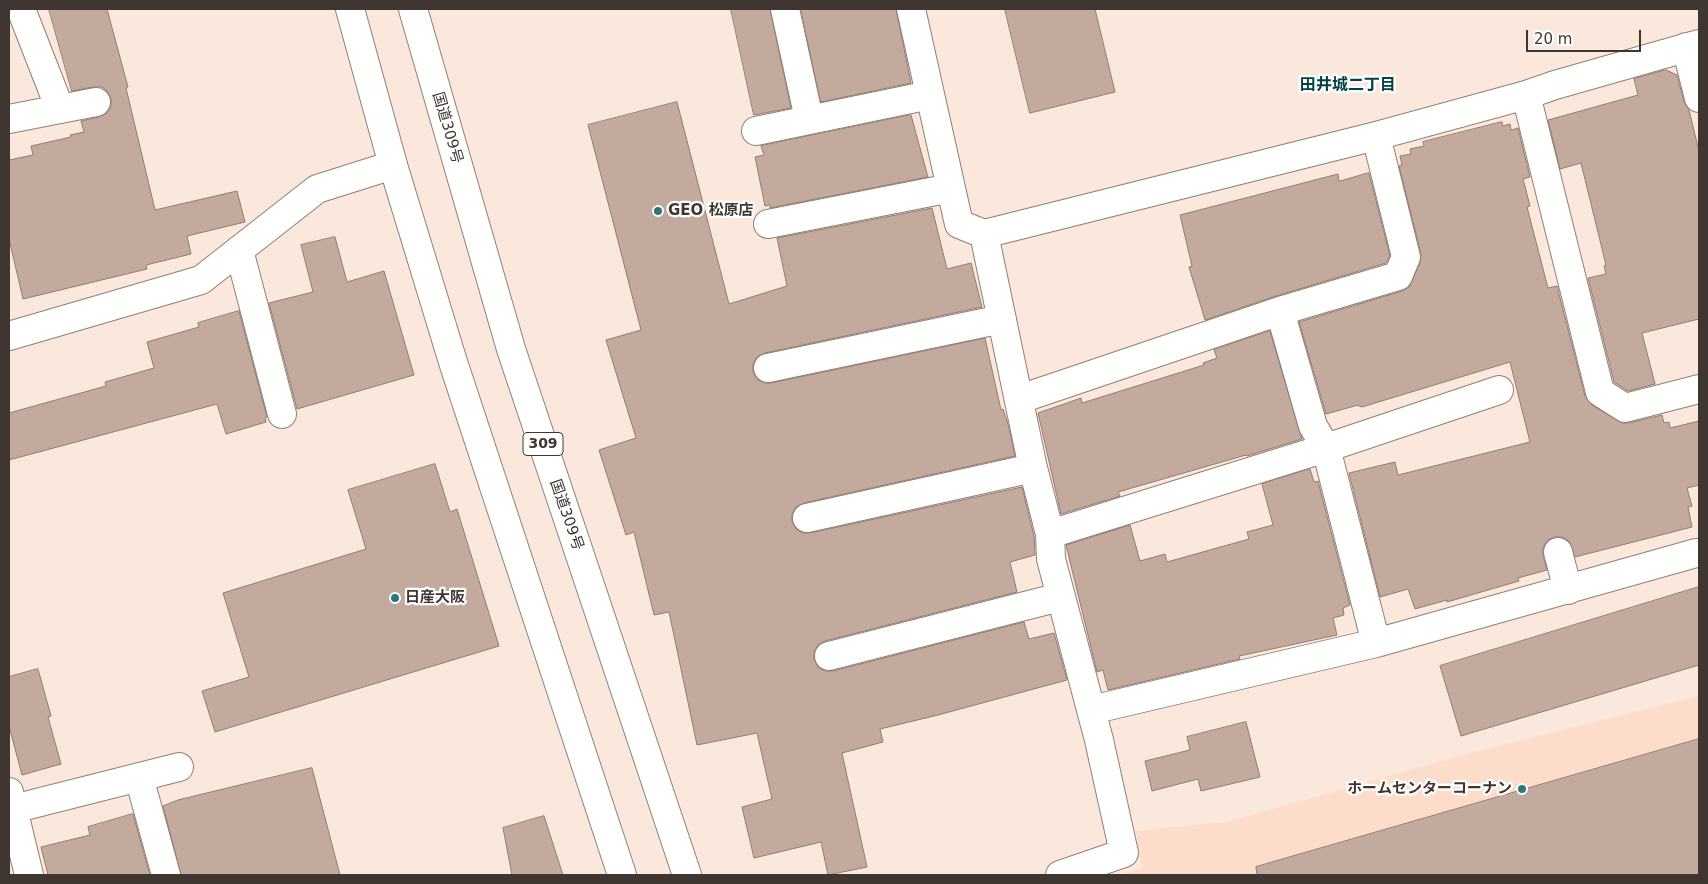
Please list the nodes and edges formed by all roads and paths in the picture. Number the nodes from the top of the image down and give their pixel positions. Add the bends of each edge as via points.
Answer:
1 (21, 9) edge
2 (350, 9) edge
3 (413, 9) edge
4 (785, 9) edge
5 (911, 9) edge
6 (1693, 46) edge
7 (930, 95) junction
8 (1526, 95) junction
9 (1699, 98) edge
10 (96, 102) dead end
11 (60, 109) junction
12 (9, 119) edge
13 (809, 120) junction
14 (756, 131) dead end
15 (1376, 136) junction
16 (393, 165) junction
17 (951, 188) junction
18 (768, 224) dead end
19 (984, 234) junction
20 (238, 250) junction
21 (1280, 311) junction
22 (1002, 319) junction
23 (9, 336) edge
24 (768, 368) dead end
25 (1699, 389) edge
26 (1499, 390) dead end
27 (1020, 398) junction
28 (282, 414) dead end
29 (1326, 448) junction
30 (1033, 468) junction
31 (807, 518) dead end
32 (1050, 534) junction
33 (1558, 552) dead end
34 (1696, 554) dead end
35 (1568, 590) junction
36 (1060, 597) junction
37 (1376, 643) junction
38 (829, 656) dead end
39 (1091, 710) junction
40 (179, 767) dead end
41 (139, 777) junction
42 (10, 803) edge
43 (29, 875) edge
44 (166, 875) edge
45 (622, 875) edge
46 (687, 875) edge
47 (1060, 875) edge

1 - 11 main road
2 - 16 main road
3 - 46 main road, 国道309号 / 309 via 511,349
4 - 13 main road
5 - 7 main road
6 - 8 main road
6 - 9 main road
7 - 13 main road
7 - 17 main road
8 - 15 main road
8 - 25 main road via 1600,392 1624,408
10 - 11 main road
11 - 12 main road
13 - 14 main road
15 - 19 main road
15 - 21 main road via 1406,256 1398,276
16 - 20 main road via 317,189
16 - 45 main road via 452,362
17 - 18 main road
17 - 19 main road via 959,224
19 - 22 main road
20 - 23 main road via 201,280
20 - 28 main road
21 - 27 main road
21 - 29 main road via 1313,426
22 - 24 main road
22 - 27 main road
26 - 29 main road
27 - 30 main road
29 - 32 main road
29 - 37 main road
30 - 31 main road
30 - 32 main road
32 - 36 main road via 1051,559
33 - 35 main road
34 - 35 main road
35 - 37 main road
36 - 38 main road
36 - 39 main road
37 - 39 main road
39 - 47 main road via 1124,853
40 - 41 main road
41 - 42 main road
41 - 44 main road
42 - 43 main road

